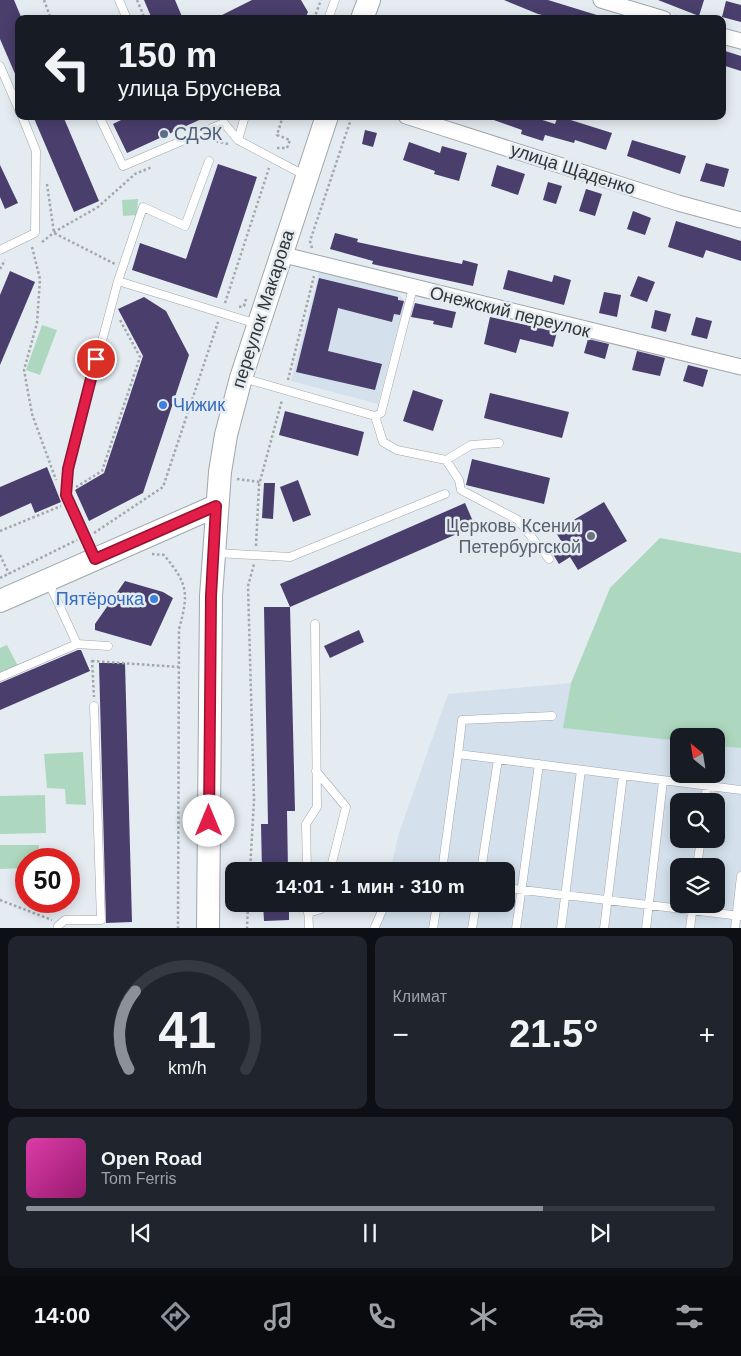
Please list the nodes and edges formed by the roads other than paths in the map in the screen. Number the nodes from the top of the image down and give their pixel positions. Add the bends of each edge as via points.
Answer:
1 (119, 0) edge
2 (335, 0) edge
3 (369, 0) edge
4 (601, 0) edge
5 (125, 15) edge
6 (329, 15) edge
7 (363, 15) edge
8 (651, 15) edge
9 (726, 37) edge
10 (741, 42) edge
11 (0, 66) edge
12 (15, 101) edge
13 (24, 120) edge
14 (102, 120) edge
15 (244, 120) edge
16 (326, 120) edge
17 (419, 120) edge
18 (236, 143) junction
19 (208, 162) dead end
20 (307, 177) junction
21 (741, 220) edge
22 (0, 250) edge
23 (280, 254) junction
24 (118, 281) junction
25 (413, 288) junction
26 (258, 324) junction
27 (741, 367) edge
28 (241, 378) junction
29 (375, 416) junction
30 (499, 443) dead end
31 (446, 460) junction
32 (445, 494) dead end
33 (216, 506) junction
34 (213, 552) junction
35 (95, 559) junction
36 (549, 559) dead end
37 (48, 581) junction
38 (0, 601) edge
39 (315, 624) dead end
40 (77, 644) junction
41 (108, 646) dead end
42 (0, 677) edge
43 (94, 706) road end
44 (552, 716) dead end
45 (458, 754) junction
46 (498, 759) junction
47 (539, 764) junction
48 (581, 770) junction
49 (316, 771) junction
50 (622, 775) junction
51 (663, 780) junction
52 (707, 786) junction
53 (741, 790) edge
54 (706, 793) edge
55 (307, 862) edge
56 (332, 862) edge
57 (443, 862) edge
58 (482, 862) edge
59 (741, 876) edge
60 (515, 889) edge
61 (521, 890) junction
62 (565, 895) junction
63 (607, 900) junction
64 (649, 905) junction
65 (670, 906) edge
66 (311, 912) edge
67 (381, 912) edge
68 (436, 912) edge
69 (475, 912) edge
70 (308, 913) joint
71 (691, 913) edge
72 (725, 913) edge
73 (739, 915) edge
74 (58, 927) edge
75 (208, 928) edge
76 (309, 928) edge
77 (374, 928) edge
78 (433, 928) edge
79 (472, 928) edge
80 (516, 928) edge
81 (561, 928) edge
82 (604, 928) edge
83 (646, 928) edge
84 (690, 928) edge
85 (735, 928) edge

1 - 5 lane
2 - 6 lane
3 - 7 main road
4 - 8 street
9 - 10 street
11 - 12 lane
13 - 22 lane via 36,151 35,233
14 - 18 lane via 123,166 224,123
15 - 18 lane
16 - 20 main road, переулок Макарова
17 - 21 street, улица Щаденко
18 - 20 lane
19 - 24 lane via 185,226 143,207
20 - 23 main road, переулок Макарова
23 - 25 street, Онежский переулок
23 - 26 main road, переулок Макарова
24 - 26 lane
24 - 35 lane via 68,469 66,495
25 - 27 street, Онежский переулок
25 - 29 lane via 381,413
26 - 28 main road, переулок Макарова
28 - 29 lane
28 - 33 main road, переулок Макарова via 226,435
29 - 31 lane via 383,442 397,450
30 - 31 lane via 471,445
31 - 36 lane via 459,480 461,490 518,520
32 - 34 lane via 290,557
33 - 34 main road, переулок Макарова
33 - 35 main road
34 - 75 main road, переулок Макарова
35 - 37 main road
37 - 38 main road
37 - 40 lane
39 - 49 lane
40 - 41 lane
40 - 42 lane
43 - 74 lane via 101,920 65,920
44 - 45 lane via 462,720
45 - 46 lane
45 - 57 lane
46 - 47 lane
46 - 58 lane
47 - 48 lane
47 - 61 lane
48 - 50 lane
48 - 62 lane
49 - 55 lane via 317,806 306,824
49 - 56 lane via 346,807
50 - 51 lane
50 - 63 lane
51 - 52 lane
51 - 64 lane
52 - 53 lane
52 - 54 lane
59 - 73 lane
60 - 61 lane
61 - 62 lane
61 - 80 lane
62 - 63 lane
62 - 81 lane
63 - 64 lane
63 - 82 lane
64 - 65 lane
64 - 83 lane
66 - 70 lane
67 - 77 lane
68 - 78 lane
69 - 79 lane
70 - 76 lane
71 - 84 lane
72 - 73 lane
73 - 85 lane

